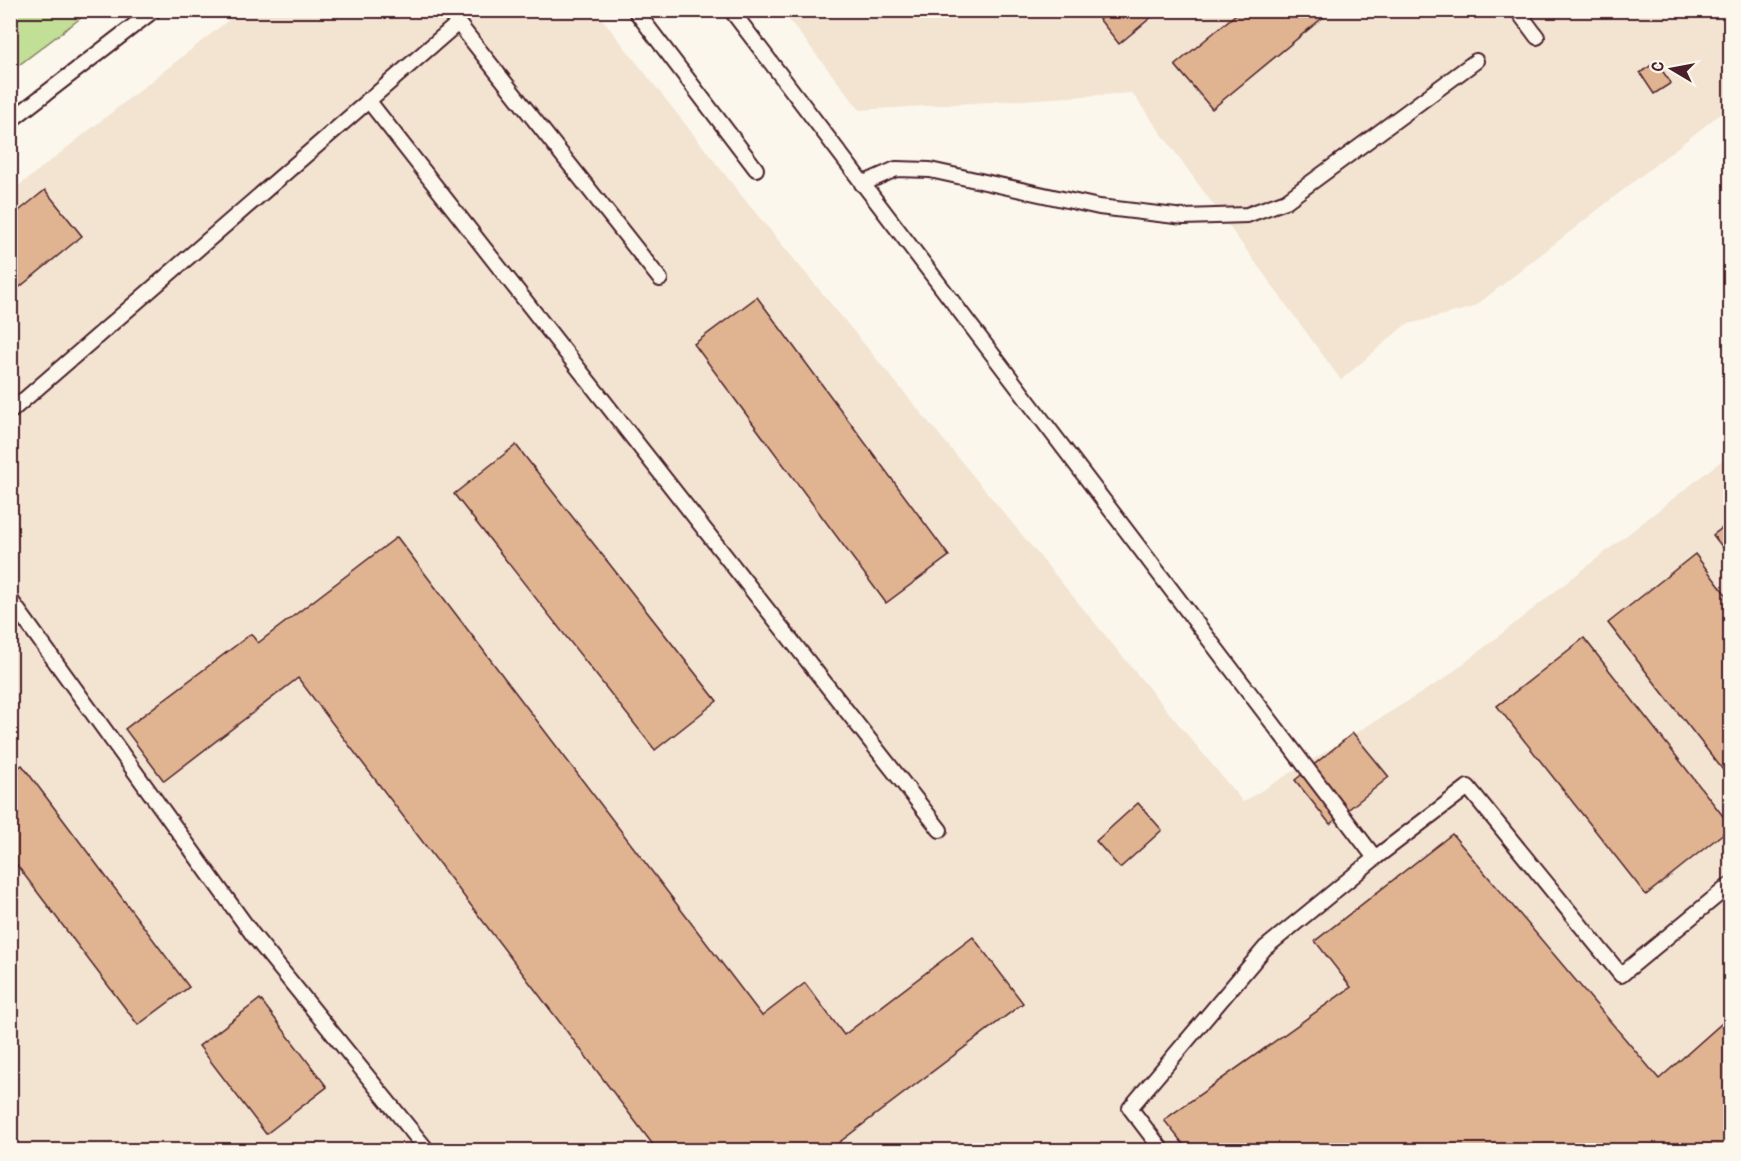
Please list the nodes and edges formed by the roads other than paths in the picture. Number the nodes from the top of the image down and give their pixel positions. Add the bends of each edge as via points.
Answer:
1 (154, 10) edge
2 (635, 10) edge
3 (730, 10) edge
4 (1517, 10) edge
5 (1537, 36) dead end
6 (1476, 61) dead end
7 (368, 100) junction
8 (10, 121) edge
9 (756, 169) dead end
10 (862, 184) junction
11 (660, 279) dead end
12 (10, 411) edge
13 (10, 599) edge
14 (940, 830) dead end
15 (1375, 858) junction
16 (1731, 885) edge
17 (427, 1150) edge
18 (1162, 1150) edge

1 - 8 lane
2 - 9 lane
3 - 10 lane
4 - 5 lane
6 - 10 lane via 1286,201 1247,215 1184,217 1099,207 930,170 896,169
7 - 11 lane via 458,23
7 - 12 lane
7 - 14 lane
10 - 15 lane
13 - 17 lane via 253,935
15 - 16 lane via 1468,787 1621,975
15 - 18 lane via 1264,948 1130,1108

